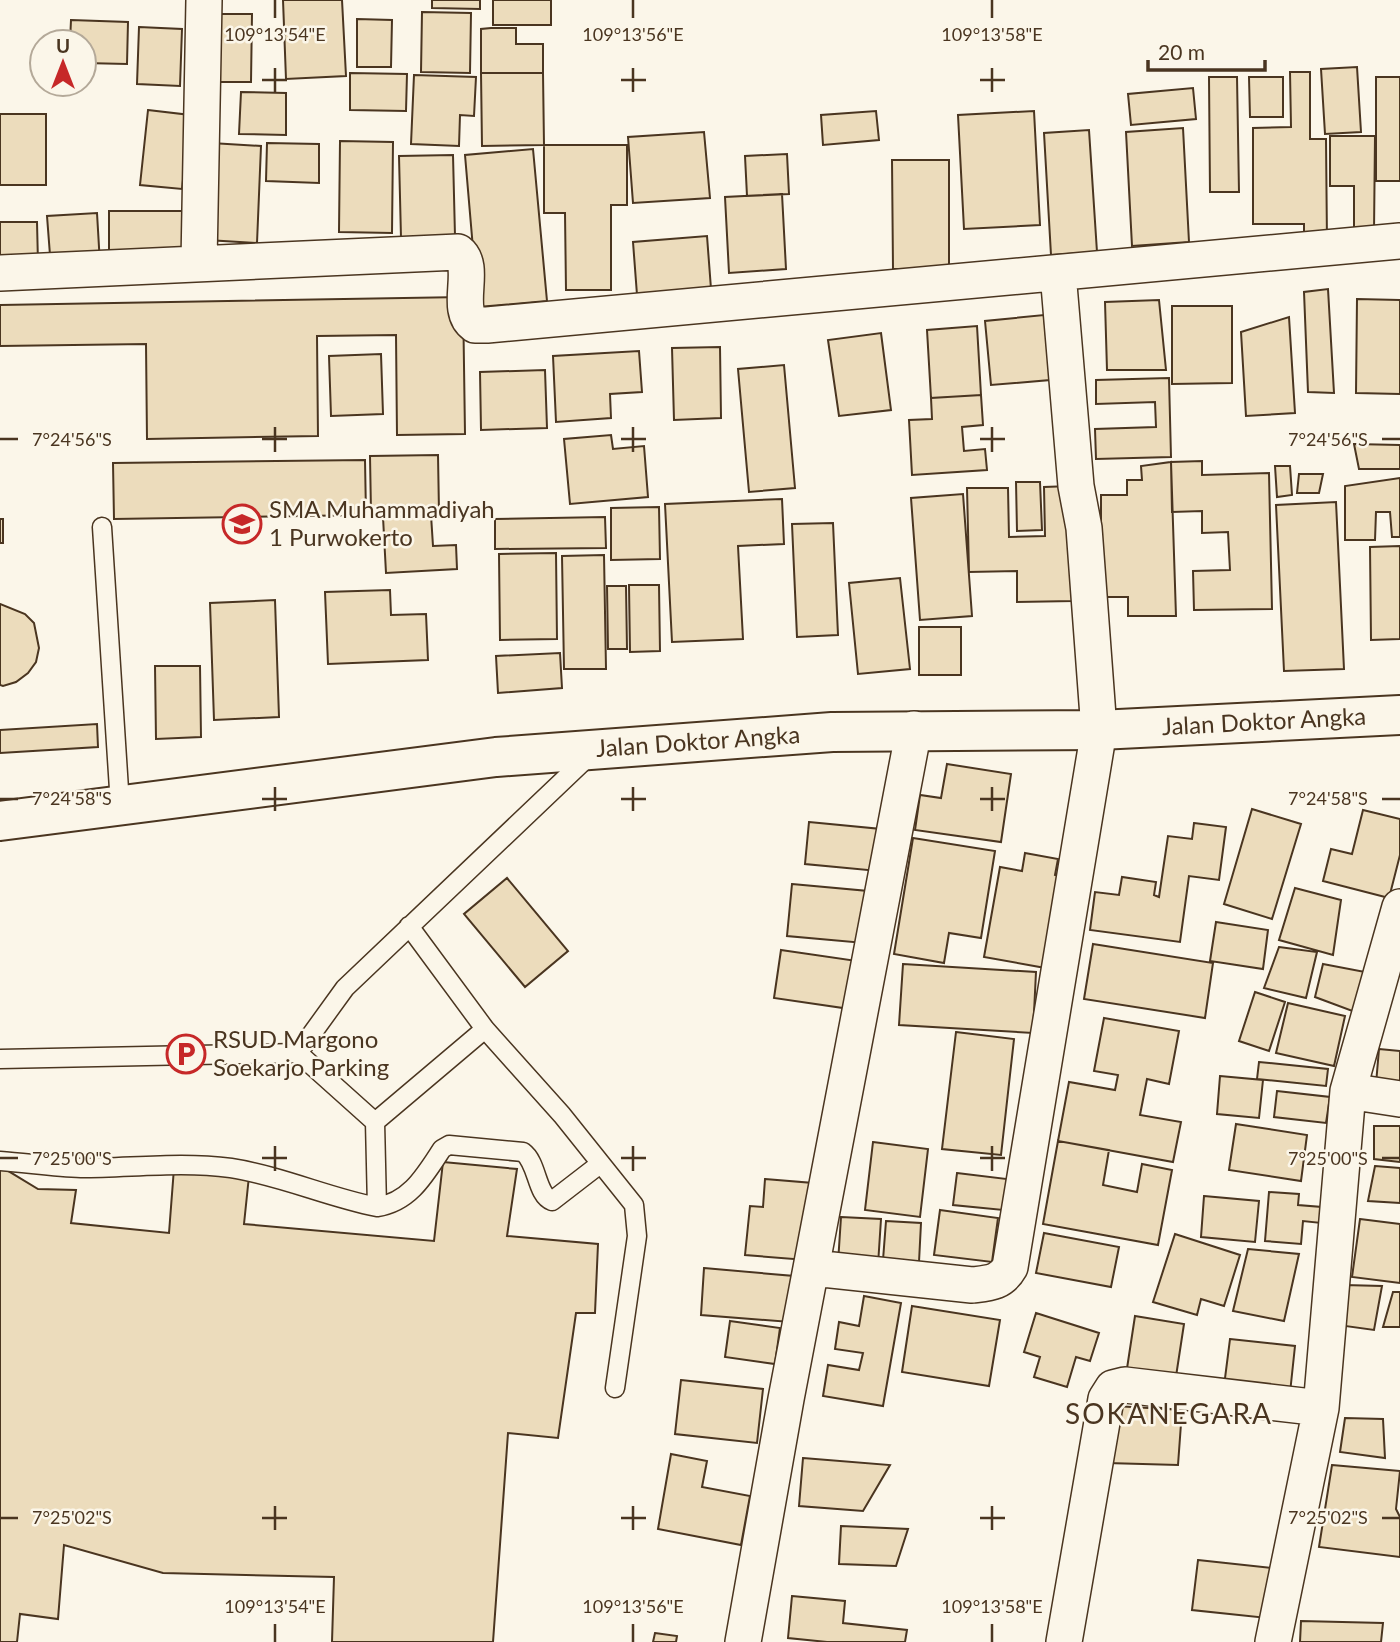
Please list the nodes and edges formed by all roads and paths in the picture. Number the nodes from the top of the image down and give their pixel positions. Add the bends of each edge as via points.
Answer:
1 (204, 0) edge
2 (1400, 241) edge
3 (199, 262) junction
4 (0, 273) edge
5 (1058, 273) junction
6 (102, 527) dead end
7 (1400, 715) edge
8 (914, 729) junction
9 (1099, 730) junction
10 (595, 750) junction
11 (120, 805) junction
12 (0, 821) edge
13 (1400, 907) edge
14 (408, 926) junction
15 (485, 1029) junction
16 (298, 1052) junction
17 (0, 1059) edge
18 (1348, 1091) junction
19 (1400, 1099) edge
20 (375, 1122) junction
21 (0, 1161) edge
22 (600, 1164) junction
23 (377, 1207) junction
24 (813, 1268) junction
25 (615, 1388) dead end
26 (1321, 1408) junction
27 (743, 1642) edge
28 (1064, 1642) edge
29 (1273, 1642) edge

1 - 3 street
2 - 5 street
3 - 4 street
3 - 5 street via 458,252 465,262 467,312 475,325
5 - 9 street
6 - 11 lane
7 - 9 street, Jalan Doktor Angka
8 - 9 street, Jalan Doktor Angka
8 - 10 street, Jalan Doktor Angka
8 - 24 street
9 - 24 street via 1010,1267 1004,1278 972,1285
10 - 11 street, Jalan Doktor Angka via 456,761
10 - 14 lane
11 - 12 street, Jalan Doktor Angka
13 - 18 street
14 - 15 lane
14 - 16 lane via 345,988
15 - 20 lane
15 - 22 lane
16 - 17 lane
16 - 20 lane
18 - 19 street
18 - 26 street
20 - 23 lane
21 - 23 lane via 80,1168 166,1163 231,1168
22 - 23 lane via 552,1201 547,1200 531,1159 523,1152 449,1145 410,1194 392,1205
22 - 25 lane via 634,1205 637,1217
24 - 27 street
26 - 28 street via 1125,1385 1113,1388 1106,1399
26 - 29 street

